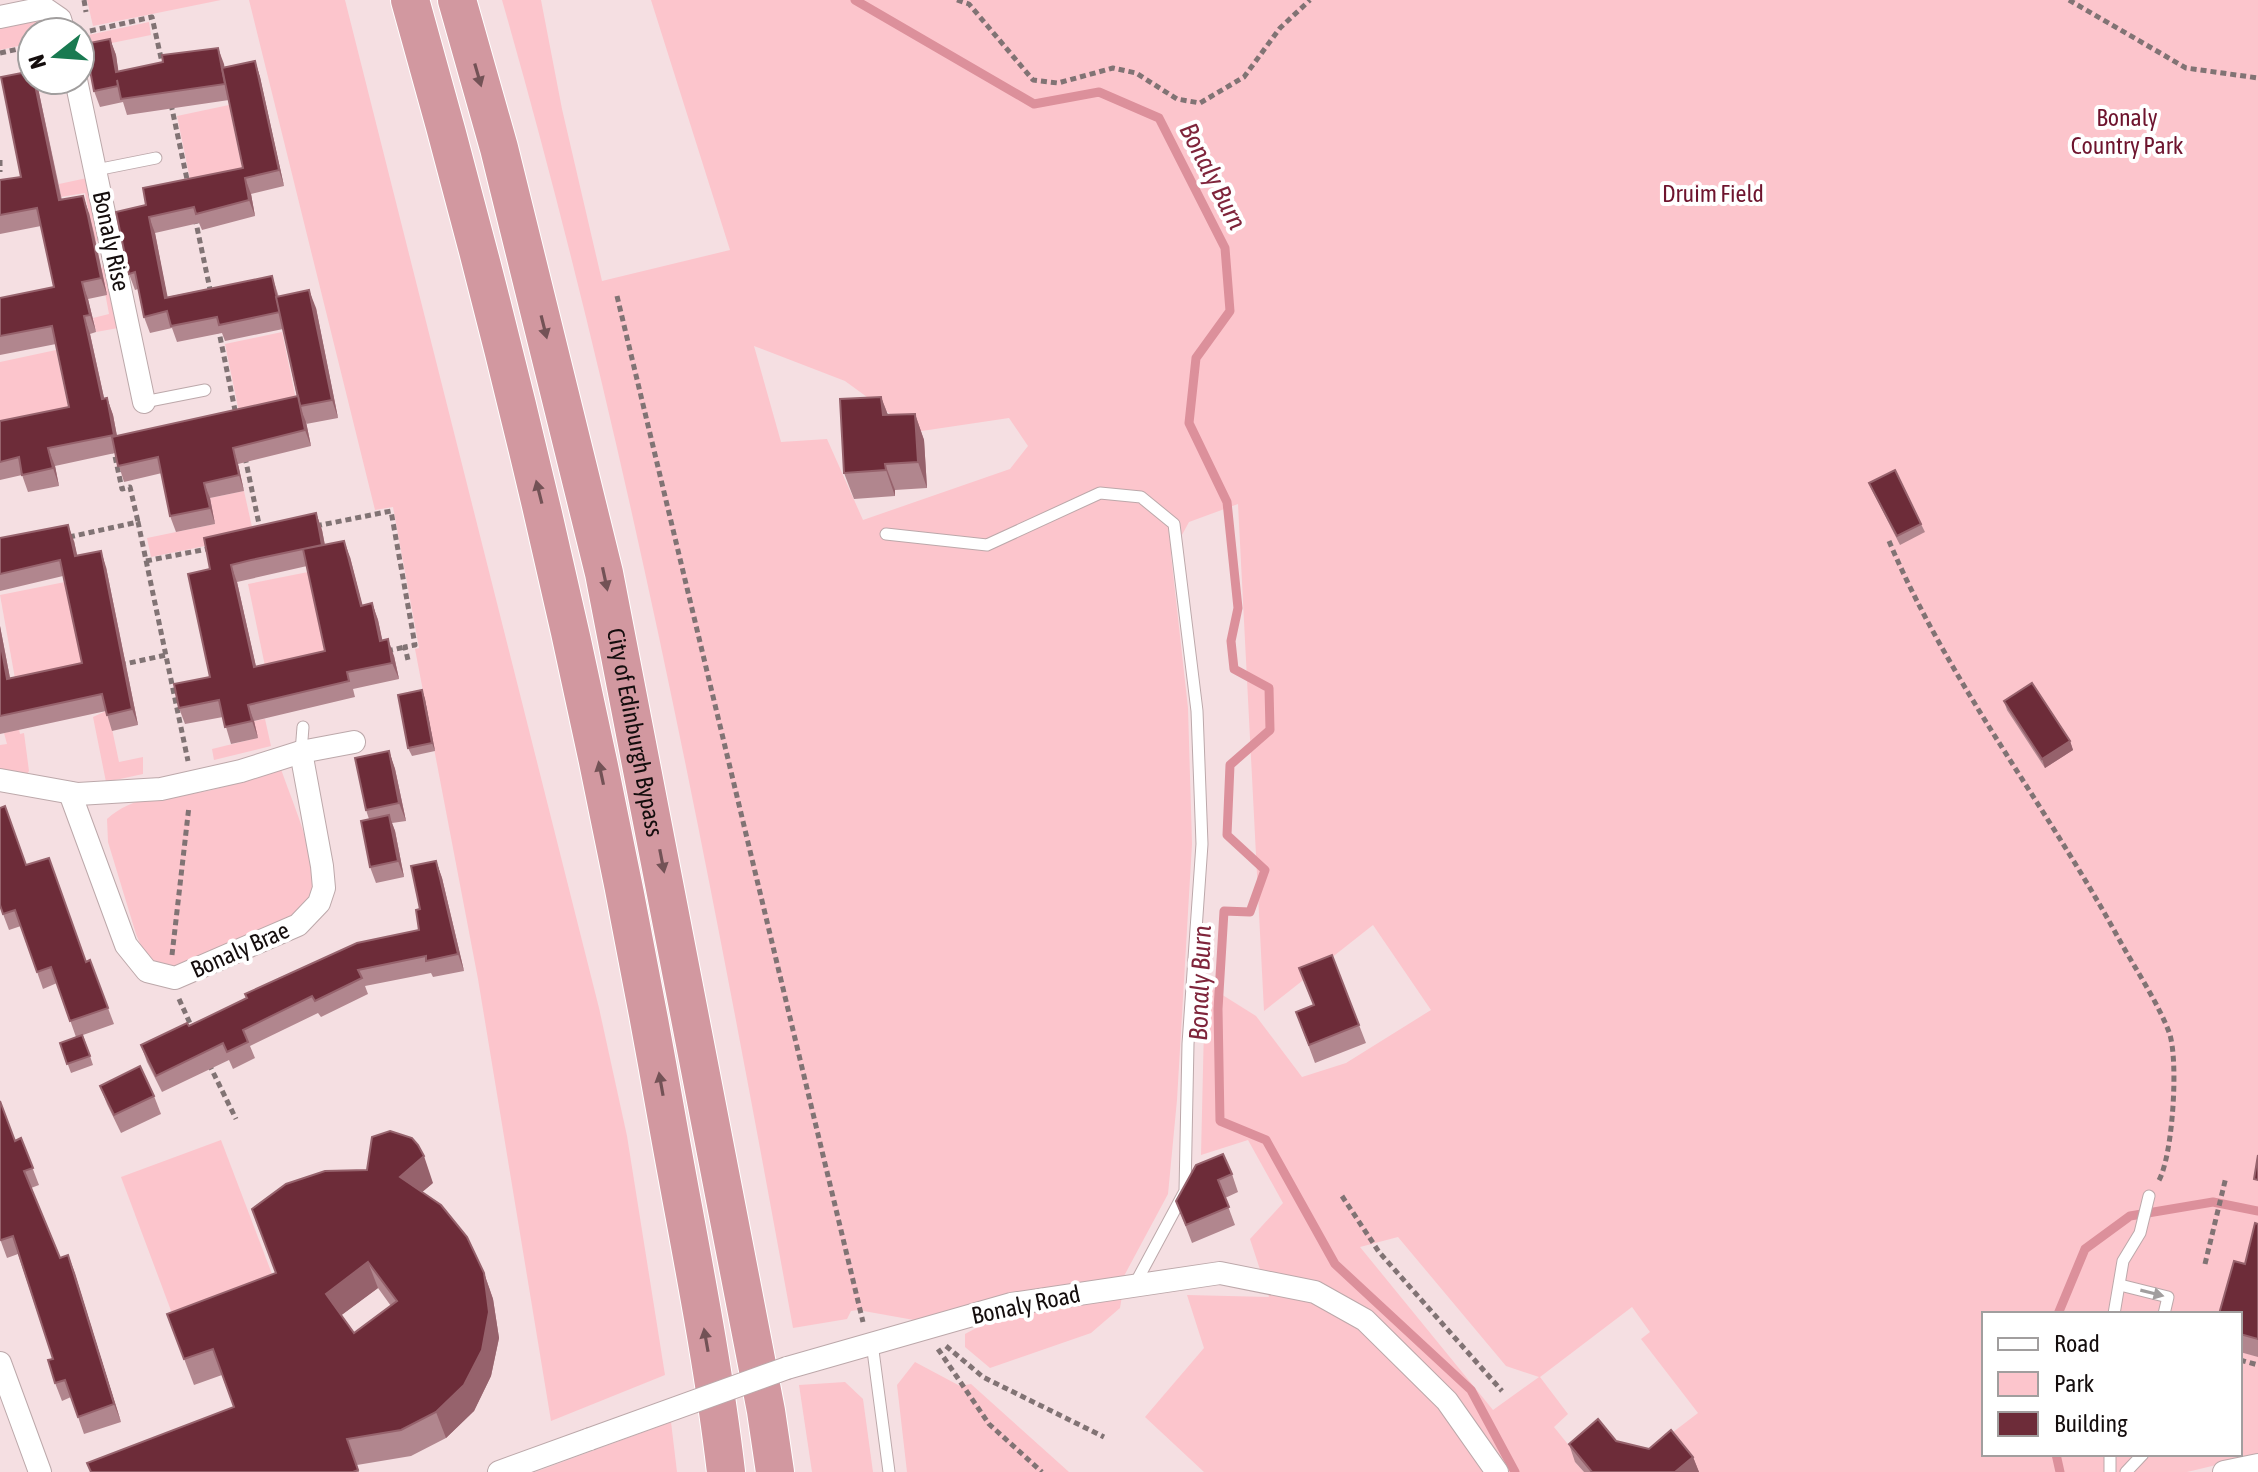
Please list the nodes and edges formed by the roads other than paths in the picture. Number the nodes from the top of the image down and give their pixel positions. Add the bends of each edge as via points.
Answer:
1 (410, 0) edge
2 (457, 0) edge
3 (56, 16) edge
4 (0, 17) edge
5 (80, 96) edge
6 (156, 158) dead end
7 (96, 170) junction
8 (205, 390) dead end
9 (144, 402) joint
10 (886, 534) dead end
11 (303, 727) dead end
12 (354, 742) dead end
13 (301, 752) junction
14 (0, 780) edge
15 (70, 793) junction
16 (2149, 1196) road end
17 (1135, 1284) junction
18 (2120, 1285) junction
19 (2114, 1312) edge
20 (2164, 1312) edge
21 (872, 1343) junction
22 (0, 1363) edge
23 (2141, 1456) edge
24 (2258, 1465) edge
25 (40, 1472) edge
26 (499, 1472) edge
27 (726, 1472) edge
28 (775, 1472) edge
29 (889, 1472) edge
30 (1497, 1472) edge
31 (2126, 1472) edge
32 (2224, 1472) edge

27 -> 1 highway, City of Edinburgh Bypass via 644,989 564,595
2 -> 28 highway, City of Edinburgh Bypass via 604,573
3 - 4 street via 44,8
5 - 7 street, Bonaly Rise
6 - 7 lane
7 - 9 street, Bonaly Rise
8 - 9 lane
10 - 17 lane via 987,545 1100,493 1141,497 1174,524 1197,711 1202,844 1188,1044 1185,1191
11 - 13 lane
12 - 13 street
13 - 15 street via 161,789
13 - 15 street, Bonaly Brae via 322,866 319,903 298,925 187,975 169,978 147,971 126,945
14 - 15 street
16 - 18 lane via 2140,1233 2123,1261
17 - 21 street, Bonaly Road via 1011,1304
17 - 30 street, Bonaly Road via 1220,1273 1315,1292 1365,1320 1447,1401
18 - 19 lane
18 -> 20 lane via 2168,1297
21 - 26 street, Bonaly Road, bridge via 787,1368
21 - 29 lane
22 - 25 street
23 - 31 lane
24 - 32 street

